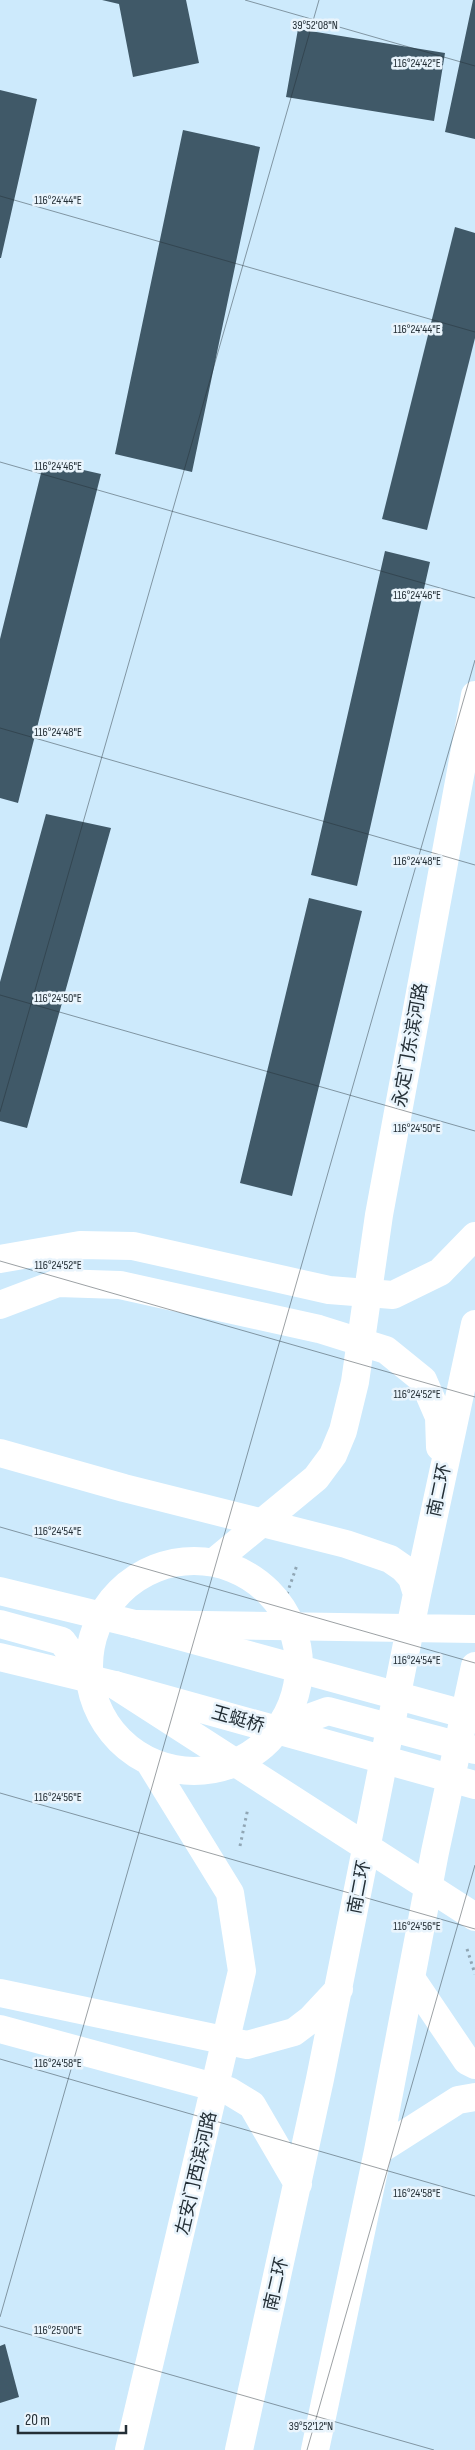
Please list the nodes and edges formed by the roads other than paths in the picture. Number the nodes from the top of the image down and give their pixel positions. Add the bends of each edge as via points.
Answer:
1 (475, 695) edge
2 (475, 1236) edge
3 (0, 1259) edge
4 (0, 1305) edge
5 (475, 1324) edge
6 (0, 1453) edge
7 (442, 1476) junction
8 (432, 1522) junction
9 (346, 1544) junction
10 (214, 1562) junction
11 (0, 1591) edge
12 (416, 1594) junction
13 (100, 1616) junction
14 (0, 1624) edge
15 (135, 1624) junction
16 (475, 1629) edge
17 (62, 1641) junction
18 (0, 1657) edge
19 (475, 1666) edge
20 (300, 1670) junction
21 (102, 1682) junction
22 (328, 1711) junction
23 (475, 1717) edge
24 (281, 1728) junction
25 (475, 1750) edge
26 (150, 1763) junction
27 (475, 1784) edge
28 (475, 1917) edge
29 (411, 1978) junction
30 (339, 1989) junction
31 (0, 1993) edge
32 (0, 2028) edge
33 (475, 2065) edge
34 (475, 2097) edge
35 (378, 2151) junction
36 (298, 2184) junction
37 (129, 2450) edge
38 (239, 2450) edge
39 (315, 2450) edge

1 - 10 main road, 永定门东滨河路 via 379,1214 355,1382 343,1431 333,1455 316,1478
2 - 3 main road via 440,1272 393,1295 329,1290 133,1246 80,1245
4 - 7 main road via 58,1283 120,1285 319,1330 386,1350 422,1380 436,1410
5 - 7 main road, 南二环
6 - 9 main road
7 - 8 main road, 南二环
8 - 9 main road via 422,1535 408,1544 390,1548
8 - 12 main road, 南二环
9 - 12 main road via 390,1559 403,1568 412,1578
10 - 13 main road via 180,1560 149,1570 121,1590
10 - 20 main road via 241,1570 264,1586 282,1606 296,1637
11 - 15 main road
12 - 30 main road, 南二环
13 - 17 main road
13 - 21 main road via 90,1648
14 - 17 main road
15 - 16 main road
15 - 23 main road
17 - 21 main road
18 - 21 main road, 玉蜓桥
19 - 29 main road
20 - 22 main road
20 - 24 main road via 294,1702
21 - 26 main road via 100,1716 121,1744
21 - 27 main road, 玉蜓桥
21 - 28 main road
22 - 24 main road
22 - 25 main road
24 - 26 main road via 262,1749 236,1764 208,1772 178,1771
26 - 37 main road, 左安门西滨河路 via 230,1893 242,1971
29 - 33 main road via 468,2061
29 - 35 main road
30 - 31 main road via 294,2032 247,2045
30 - 36 main road, 南二环
32 - 36 main road via 229,2091 252,2105
34 - 35 main road via 458,2100
35 - 39 main road
36 - 38 main road, 南二环

